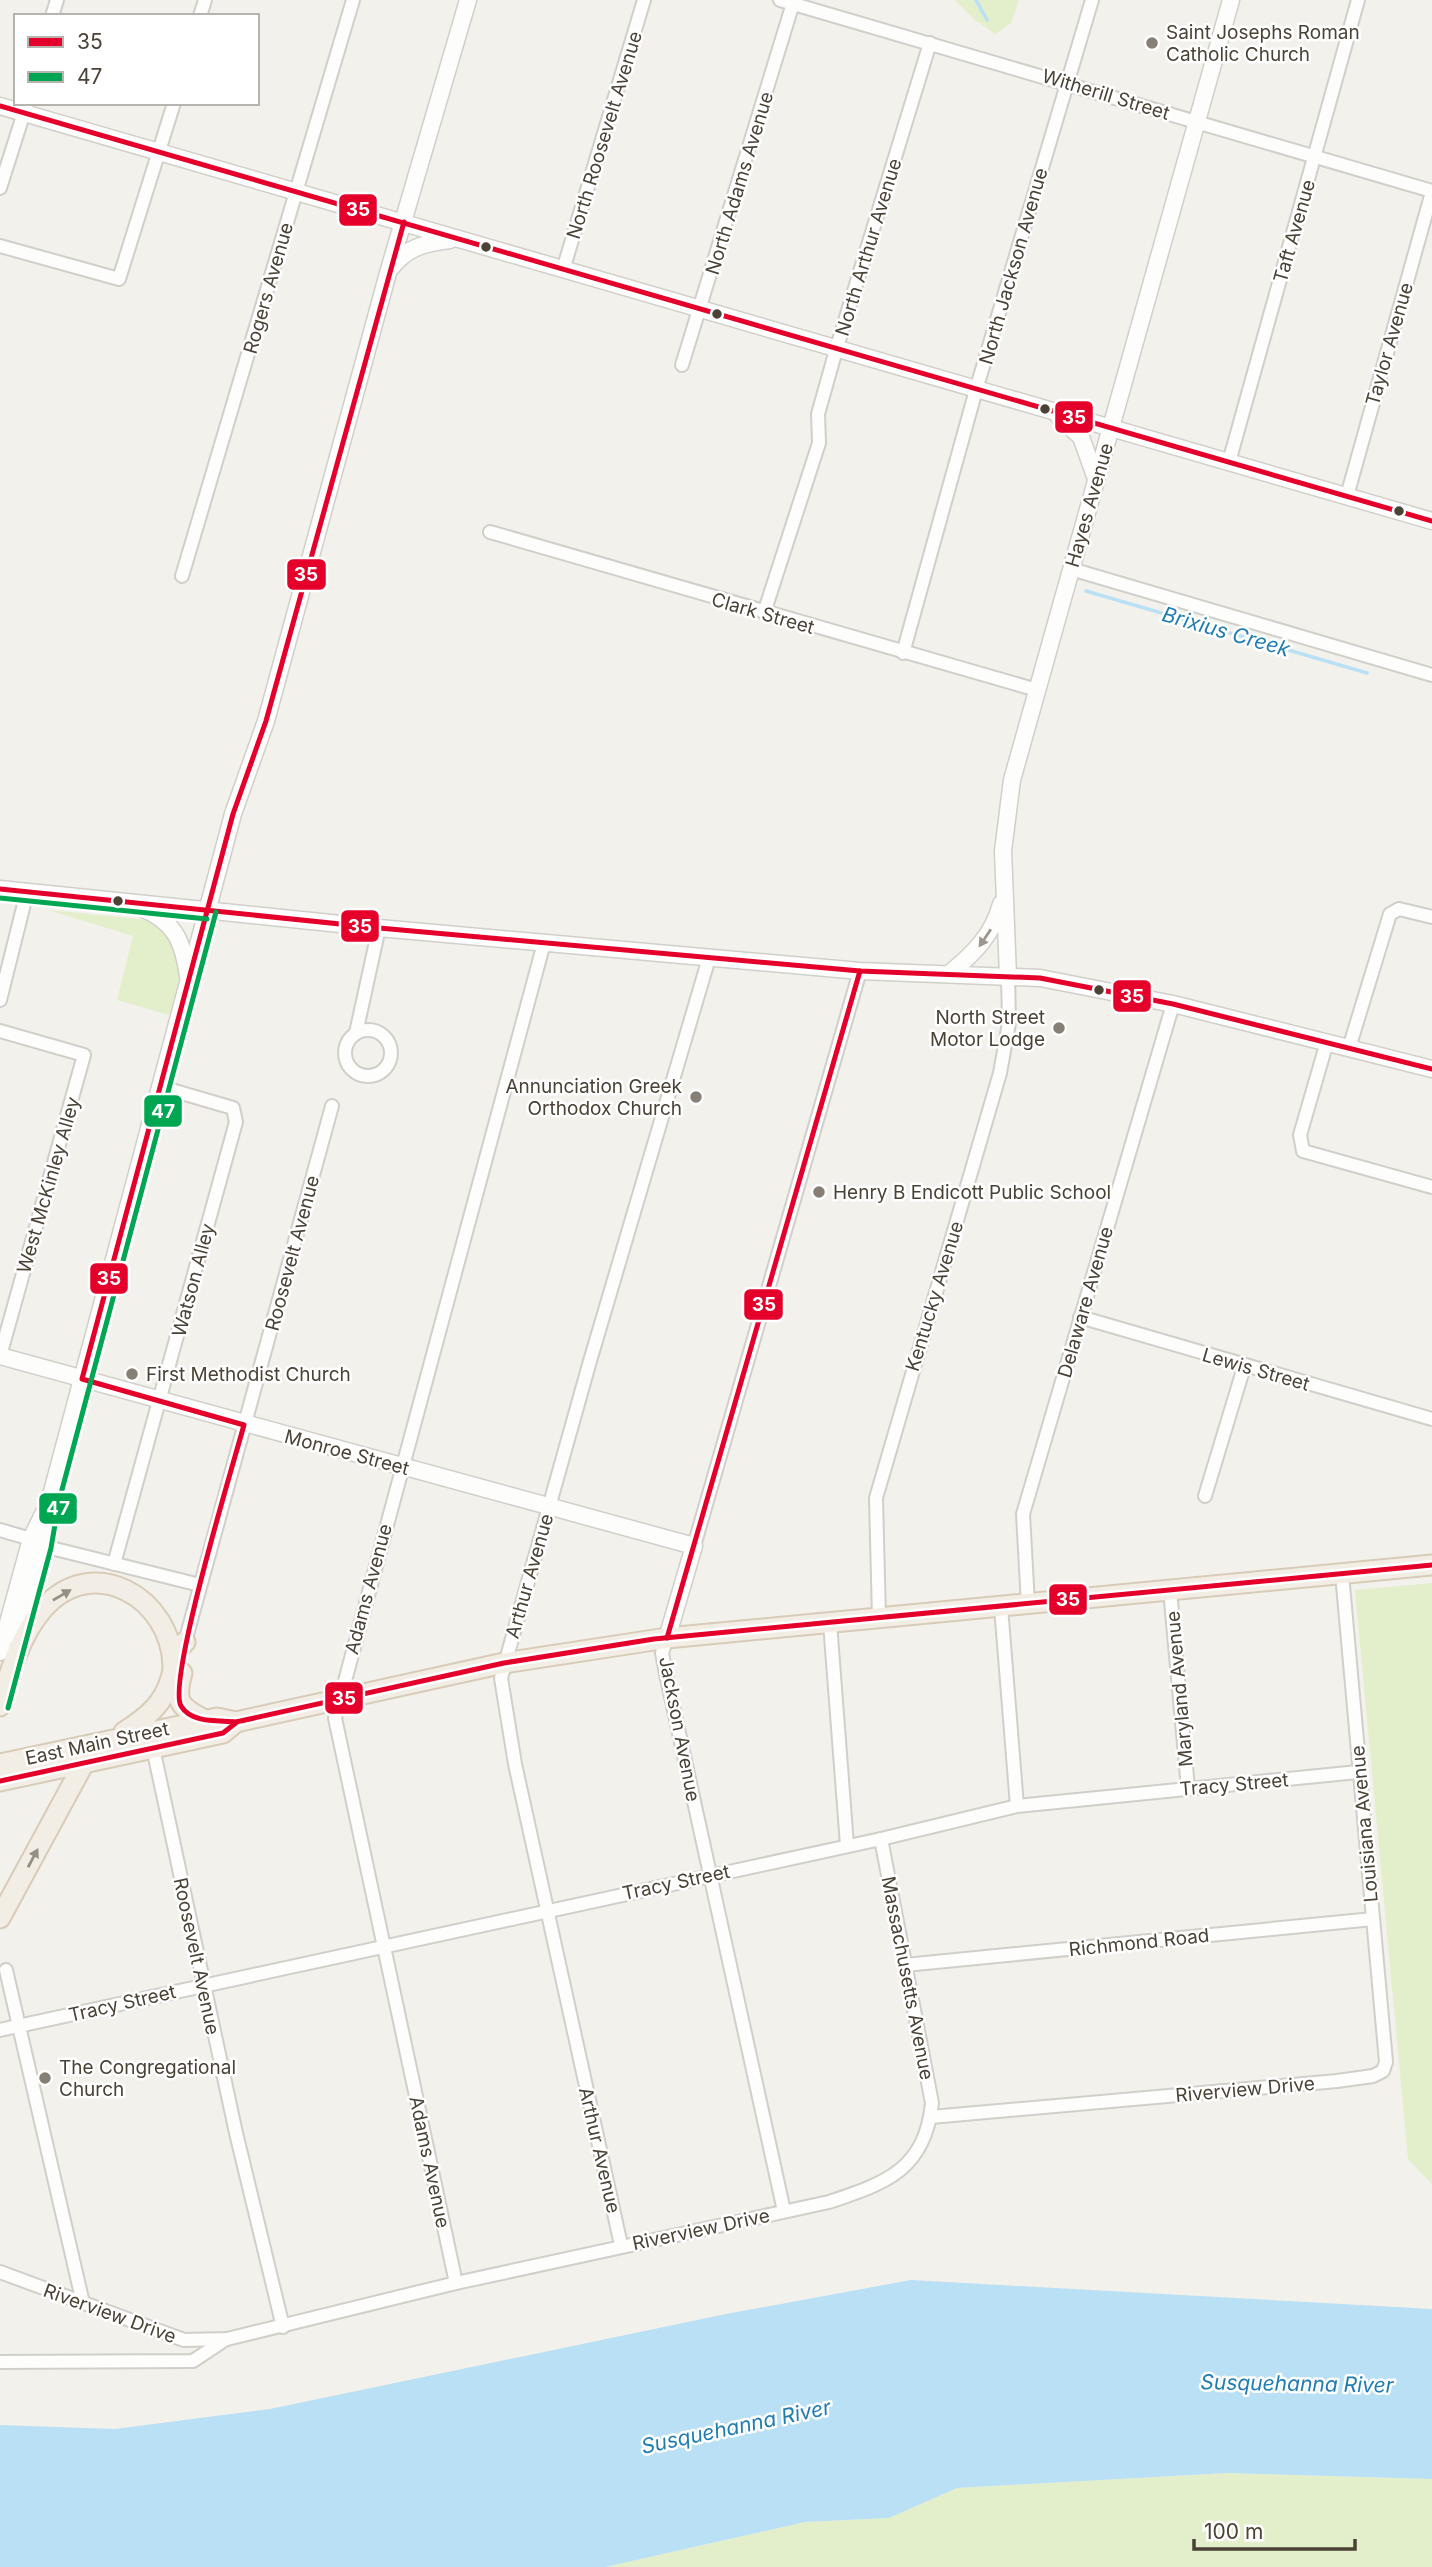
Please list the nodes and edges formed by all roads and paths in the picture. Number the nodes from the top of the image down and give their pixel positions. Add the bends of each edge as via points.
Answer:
1 (353, 0) edge
2 (468, 0) edge
3 (644, 0) edge
4 (780, 0) edge
5 (1091, 0) edge
6 (1231, 0) edge
7 (1358, 0) edge
8 (793, 2) edge
9 (930, 43) junction
10 (1068, 82) junction
11 (173, 105) edge
12 (0, 106) edge
13 (25, 108) edge
14 (1197, 121) junction
15 (160, 152) junction
16 (1315, 156) junction
17 (0, 188) edge
18 (296, 191) junction
19 (1432, 192) edge
20 (404, 222) junction
21 (457, 239) junction
22 (0, 246) edge
23 (563, 270) junction
24 (387, 273) junction
25 (701, 311) junction
26 (835, 349) junction
27 (682, 365) dead end
28 (976, 390) junction
29 (1052, 411) junction
30 (1110, 427) junction
31 (1229, 462) junction
32 (1096, 478) junction
33 (1347, 496) junction
34 (1432, 521) edge
35 (490, 532) dead end
36 (1071, 569) junction
37 (182, 576) dead end
38 (764, 613) junction
39 (903, 653) junction
40 (1432, 675) edge
41 (1037, 690) junction
42 (0, 889) edge
43 (1004, 891) junction
44 (27, 892) junction
45 (123, 901) junction
46 (208, 910) junction
47 (1432, 917) edge
48 (379, 928) junction
49 (544, 943) junction
50 (709, 958) junction
51 (860, 971) junction
52 (948, 974) junction
53 (1008, 976) junction
54 (189, 982) junction
55 (0, 1000) edge
56 (1173, 1004) junction
57 (0, 1031) edge
58 (356, 1033) dead end
59 (1327, 1042) junction
60 (1349, 1048) junction
61 (1432, 1069) edge
62 (161, 1087) junction
63 (332, 1106) dead end
64 (1432, 1187) edge
65 (1080, 1317) junction
66 (0, 1356) edge
67 (1244, 1367) junction
68 (82, 1379) junction
69 (159, 1401) junction
70 (1432, 1419) edge
71 (244, 1425) junction
72 (401, 1467) junction
73 (1205, 1496) dead end
74 (549, 1507) junction
75 (0, 1530) edge
76 (37, 1542) junction
77 (694, 1546) junction
78 (114, 1564) junction
79 (1432, 1565) edge
80 (1342, 1574) junction
81 (200, 1585) junction
82 (1170, 1590) junction
83 (1028, 1604) junction
84 (1001, 1607) junction
85 (878, 1618) junction
86 (830, 1623) junction
87 (667, 1638) junction
88 (185, 1642) junction
89 (0, 1652) edge
90 (504, 1663) junction
91 (173, 1667) junction
92 (10, 1669) junction
93 (338, 1700) junction
94 (0, 1706) edge
95 (205, 1720) junction
96 (236, 1722) junction
97 (111, 1740) junction
98 (153, 1748) junction
99 (85, 1763) junction
100 (8, 1771) edge
101 (1358, 1772) junction
102 (1188, 1788) junction
103 (1017, 1806) junction
104 (881, 1839) junction
105 (847, 1846) junction
106 (711, 1875) junction
107 (548, 1910) junction
108 (0, 1918) edge
109 (1373, 1919) junction
110 (383, 1945) junction
111 (905, 1965) junction
112 (6, 1970) dead end
113 (203, 1985) junction
114 (20, 2026) junction
115 (0, 2030) edge
116 (1381, 2073) joint
117 (931, 2117) junction
118 (783, 2211) junction
119 (621, 2245) junction
120 (0, 2272) edge
121 (456, 2283) junction
122 (83, 2303) junction
123 (282, 2328) junction
124 (227, 2339) junction
125 (0, 2362) edge

1 - 18 street, Rogers Avenue
2 - 20 street
3 - 23 street, North Roosevelt Avenue
4 - 8 street, Witherill Street
5 - 10 street, North Jackson Avenue
6 - 14 street, Hayes Avenue
7 - 16 street, Taft Avenue
8 - 9 street, Witherill Street
8 - 25 street, North Adams Avenue
9 - 10 street, Witherill Street
9 - 26 street, North Arthur Avenue
10 - 14 street, Witherill Street
10 - 28 street, North Jackson Avenue
11 - 15 street
12 - 13 street
13 - 15 street
13 - 17 street
14 - 16 street, Witherill Street
14 - 30 street, Hayes Avenue
15 - 18 street
15 - 22 street via 119,279
16 - 19 street, Witherill Street
16 - 31 street, Taft Avenue
18 - 20 street
18 - 37 street, Rogers Avenue
19 - 33 street, Taylor Avenue
20 - 21 street
20 - 24 street
21 - 23 street
21 - 24 street via 422,243
23 - 25 street
24 - 46 street via 266,721 233,814
25 - 26 street
25 - 27 street, North Adams Avenue
26 - 28 street
26 - 38 street, North Arthur Avenue via 818,414 819,443
28 - 29 street
28 - 39 street, North Jackson Avenue
29 - 30 street
29 - 32 street via 1081,437
30 - 31 street
30 - 32 street, Hayes Avenue
31 - 33 street
32 - 36 street, Hayes Avenue
33 - 34 street
35 - 38 street, Clark Street
36 - 40 street
36 - 41 street, Hayes Avenue
38 - 39 street, Clark Street
39 - 41 street, Clark Street
41 - 43 street, Hayes Avenue via 1010,790
42 - 44 street
43 -> 52 street via 992,929 976,951
43 - 53 street, Hayes Avenue
44 - 45 street
44 - 55 street
45 - 46 street
45 - 54 street via 159,915 177,933
46 - 48 street
46 - 54 street
47 - 60 street via 1394,911 1382,930
48 - 49 street
48 - 58 street
49 - 50 street
49 - 72 street, Adams Avenue
50 - 51 street
50 - 74 street, Arthur Avenue
51 - 52 street
51 - 77 street, Jackson Avenue
52 - 53 street
53 - 56 street
53 - 85 street, Kentucky Avenue via 1009,1023 1000,1073 876,1498
54 - 62 street
56 - 59 street
56 - 65 street, Delaware Avenue
57 - 66 street, West McKinley Alley via 84,1055
59 - 60 street
59 - 64 street via 1300,1135 1303,1150
60 - 61 street
62 - 68 street
62 - 69 street, Watson Alley via 233,1108 236,1114
63 - 71 street, Roosevelt Avenue
65 - 67 street, Lewis Street
65 - 83 street, Delaware Avenue via 1023,1514
66 - 68 street, Monroe Street
67 - 70 street, Lewis Street
67 - 73 street
68 - 69 street, Monroe Street
68 - 76 street
69 - 71 street, Monroe Street
69 - 78 street, Watson Alley
71 - 72 street, Monroe Street
71 - 81 street, Roosevelt Avenue
72 - 74 street, Monroe Street
72 - 93 street, Adams Avenue
74 - 77 street, Monroe Street
74 - 90 street, Arthur Avenue
75 - 76 street
76 - 78 street
76 - 89 street
76 - 92 street
77 - 87 street, Jackson Avenue
78 - 81 street
79 - 80 main road, East Main Street
80 - 82 main road, East Main Street
80 - 101 street, Louisiana Avenue
81 - 88 street, Roosevelt Avenue
82 - 83 main road, East Main Street
82 - 102 street, Maryland Avenue
83 - 84 main road, East Main Street
84 - 85 main road, East Main Street
84 - 103 street
85 - 86 main road, East Main Street
86 - 87 main road, East Main Street
86 - 105 street
87 - 90 main road, East Main Street
87 - 106 street, Jackson Avenue via 662,1653
88 - 91 main road via 178,1647
88 - 95 main road via 188,1651 176,1693 189,1712
90 - 93 main road, East Main Street
90 - 107 street, Arthur Avenue via 501,1689
92 -> 91 main road via 44,1607 58,1596 92,1585 125,1590 154,1610 170,1640
91 - 97 main road via 153,1712
92 - 94 main road
93 - 96 main road, East Main Street
93 - 110 street, Adams Avenue via 335,1728
95 - 96 main road, East Main Street
95 - 97 main road, East Main Street
96 - 98 main road, East Main Street via 223,1732
97 - 100 main road, East Main Street
98 - 99 main road, East Main Street
98 - 113 street, Roosevelt Avenue
99 - 100 main road, East Main Street
108 -> 99 main road
101 - 102 street, Tracy Street
101 - 109 street, Louisiana Avenue
102 - 103 street, Tracy Street
103 - 104 street, Tracy Street
104 - 105 street, Tracy Street
104 - 111 street, Massachusetts Avenue
105 - 106 street, Tracy Street
106 - 107 street, Tracy Street
106 - 118 street, Jackson Avenue
107 - 110 street, Tracy Street
107 - 119 street, Arthur Avenue
109 - 111 street, Richmond Road
109 - 116 street, Louisiana Avenue via 1386,2062
110 - 113 street, Tracy Street
110 - 121 street, Adams Avenue
111 - 117 street, Massachusetts Avenue via 929,2072
112 - 114 street
113 - 114 street, Tracy Street
113 - 123 street, Roosevelt Avenue
114 - 115 street, Tracy Street
114 - 122 street
116 - 117 street, Riverview Drive via 1337,2081
117 - 118 street, Riverview Drive via 920,2149 892,2179 829,2202
118 - 119 street, Riverview Drive
119 - 121 street, Riverview Drive
120 - 122 street, Riverview Drive
121 - 123 street, Riverview Drive
122 - 124 street, Riverview Drive via 184,2340
123 - 124 street, Riverview Drive
124 - 125 street via 193,2361

